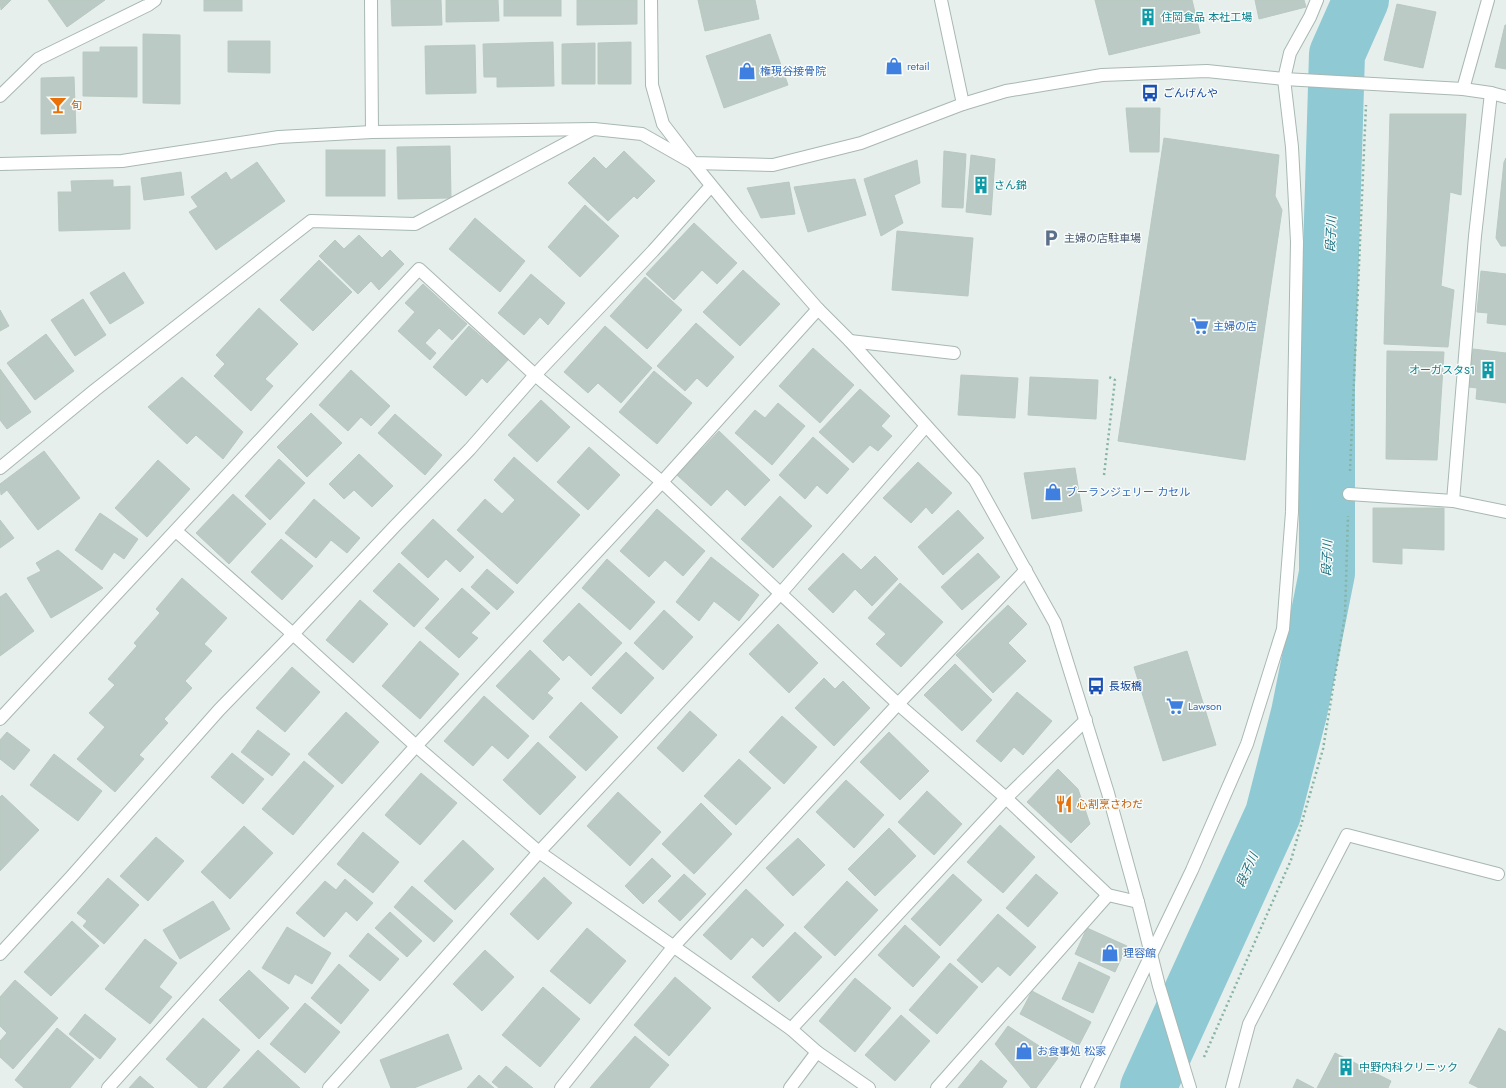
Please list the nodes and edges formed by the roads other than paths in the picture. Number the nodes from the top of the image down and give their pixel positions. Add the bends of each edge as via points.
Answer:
1 (155, 0) edge
2 (371, 0) edge
3 (651, 0) edge
4 (941, 0) edge
5 (1317, 0) edge
6 (1488, 0) edge
7 (1284, 79) junction
8 (1463, 90) junction
9 (1491, 93) junction
10 (0, 96) edge
11 (1506, 97) edge
12 (963, 104) junction
13 (594, 129) junction
14 (372, 132) junction
15 (693, 163) junction
16 (0, 164) edge
17 (711, 186) junction
18 (818, 309) junction
19 (850, 341) junction
20 (954, 354) dead end
21 (535, 375) junction
22 (926, 426) junction
23 (0, 468) edge
24 (662, 482) junction
25 (1349, 494) road end
26 (1454, 501) junction
27 (1506, 512) edge
28 (176, 531) junction
29 (1026, 570) junction
30 (781, 593) junction
31 (293, 634) junction
32 (898, 704) junction
33 (0, 719) edge
34 (1086, 720) junction
35 (416, 746) junction
36 (1006, 798) junction
37 (539, 852) junction
38 (1498, 874) dead end
39 (1108, 895) junction
40 (1138, 902) junction
41 (674, 946) junction
42 (0, 954) edge
43 (1150, 955) junction
44 (791, 1030) junction
45 (818, 1052) junction
46 (108, 1088) edge
47 (329, 1088) edge
48 (561, 1088) edge
49 (790, 1088) edge
50 (869, 1088) edge
51 (936, 1088) edge
52 (1087, 1088) edge
53 (1190, 1088) edge
54 (1232, 1088) edge

1 - 10 street via 38,58
2 - 14 street
3 - 15 street via 652,85 663,124
4 - 12 street
5 - 7 street via 1290,53
6 - 8 street
7 - 8 street
7 - 12 street via 1207,71 1102,74 1006,91
7 - 43 street via 1292,147 1297,242 1292,512 1283,629 1247,744 1192,870
8 - 9 street
9 - 11 street
9 - 26 street via 1475,236
12 - 15 street via 861,143 773,165
13 - 14 street
13 - 15 street via 642,134
13 - 23 street via 415,224 310,221
14 - 16 street via 279,137 122,161
15 - 17 street
17 - 18 street
17 - 21 street
18 - 19 street
18 - 24 street
19 - 20 street
19 - 22 street
21 - 24 street
21 - 28 street via 420,269
21 - 31 street via 470,449
22 - 29 street via 975,480
22 - 30 street
24 - 30 street
24 - 35 street
25 - 26 street
26 - 27 street
28 - 31 street
28 - 33 street
29 - 32 street
29 - 34 street via 1055,623
30 - 32 street
30 - 37 street
31 - 35 street
31 - 42 street via 219,710
32 - 36 street
32 - 41 street
34 - 36 street
34 - 40 street
35 - 37 street
35 - 46 street
36 - 39 street
36 - 44 street
37 - 41 street
37 - 47 street
38 - 54 street via 1347,835 1249,1024
39 - 40 street
39 - 51 street
40 - 43 street
41 - 44 street
41 - 48 street
43 - 52 street
43 - 53 street
44 - 45 street
45 - 49 street
45 - 50 street

